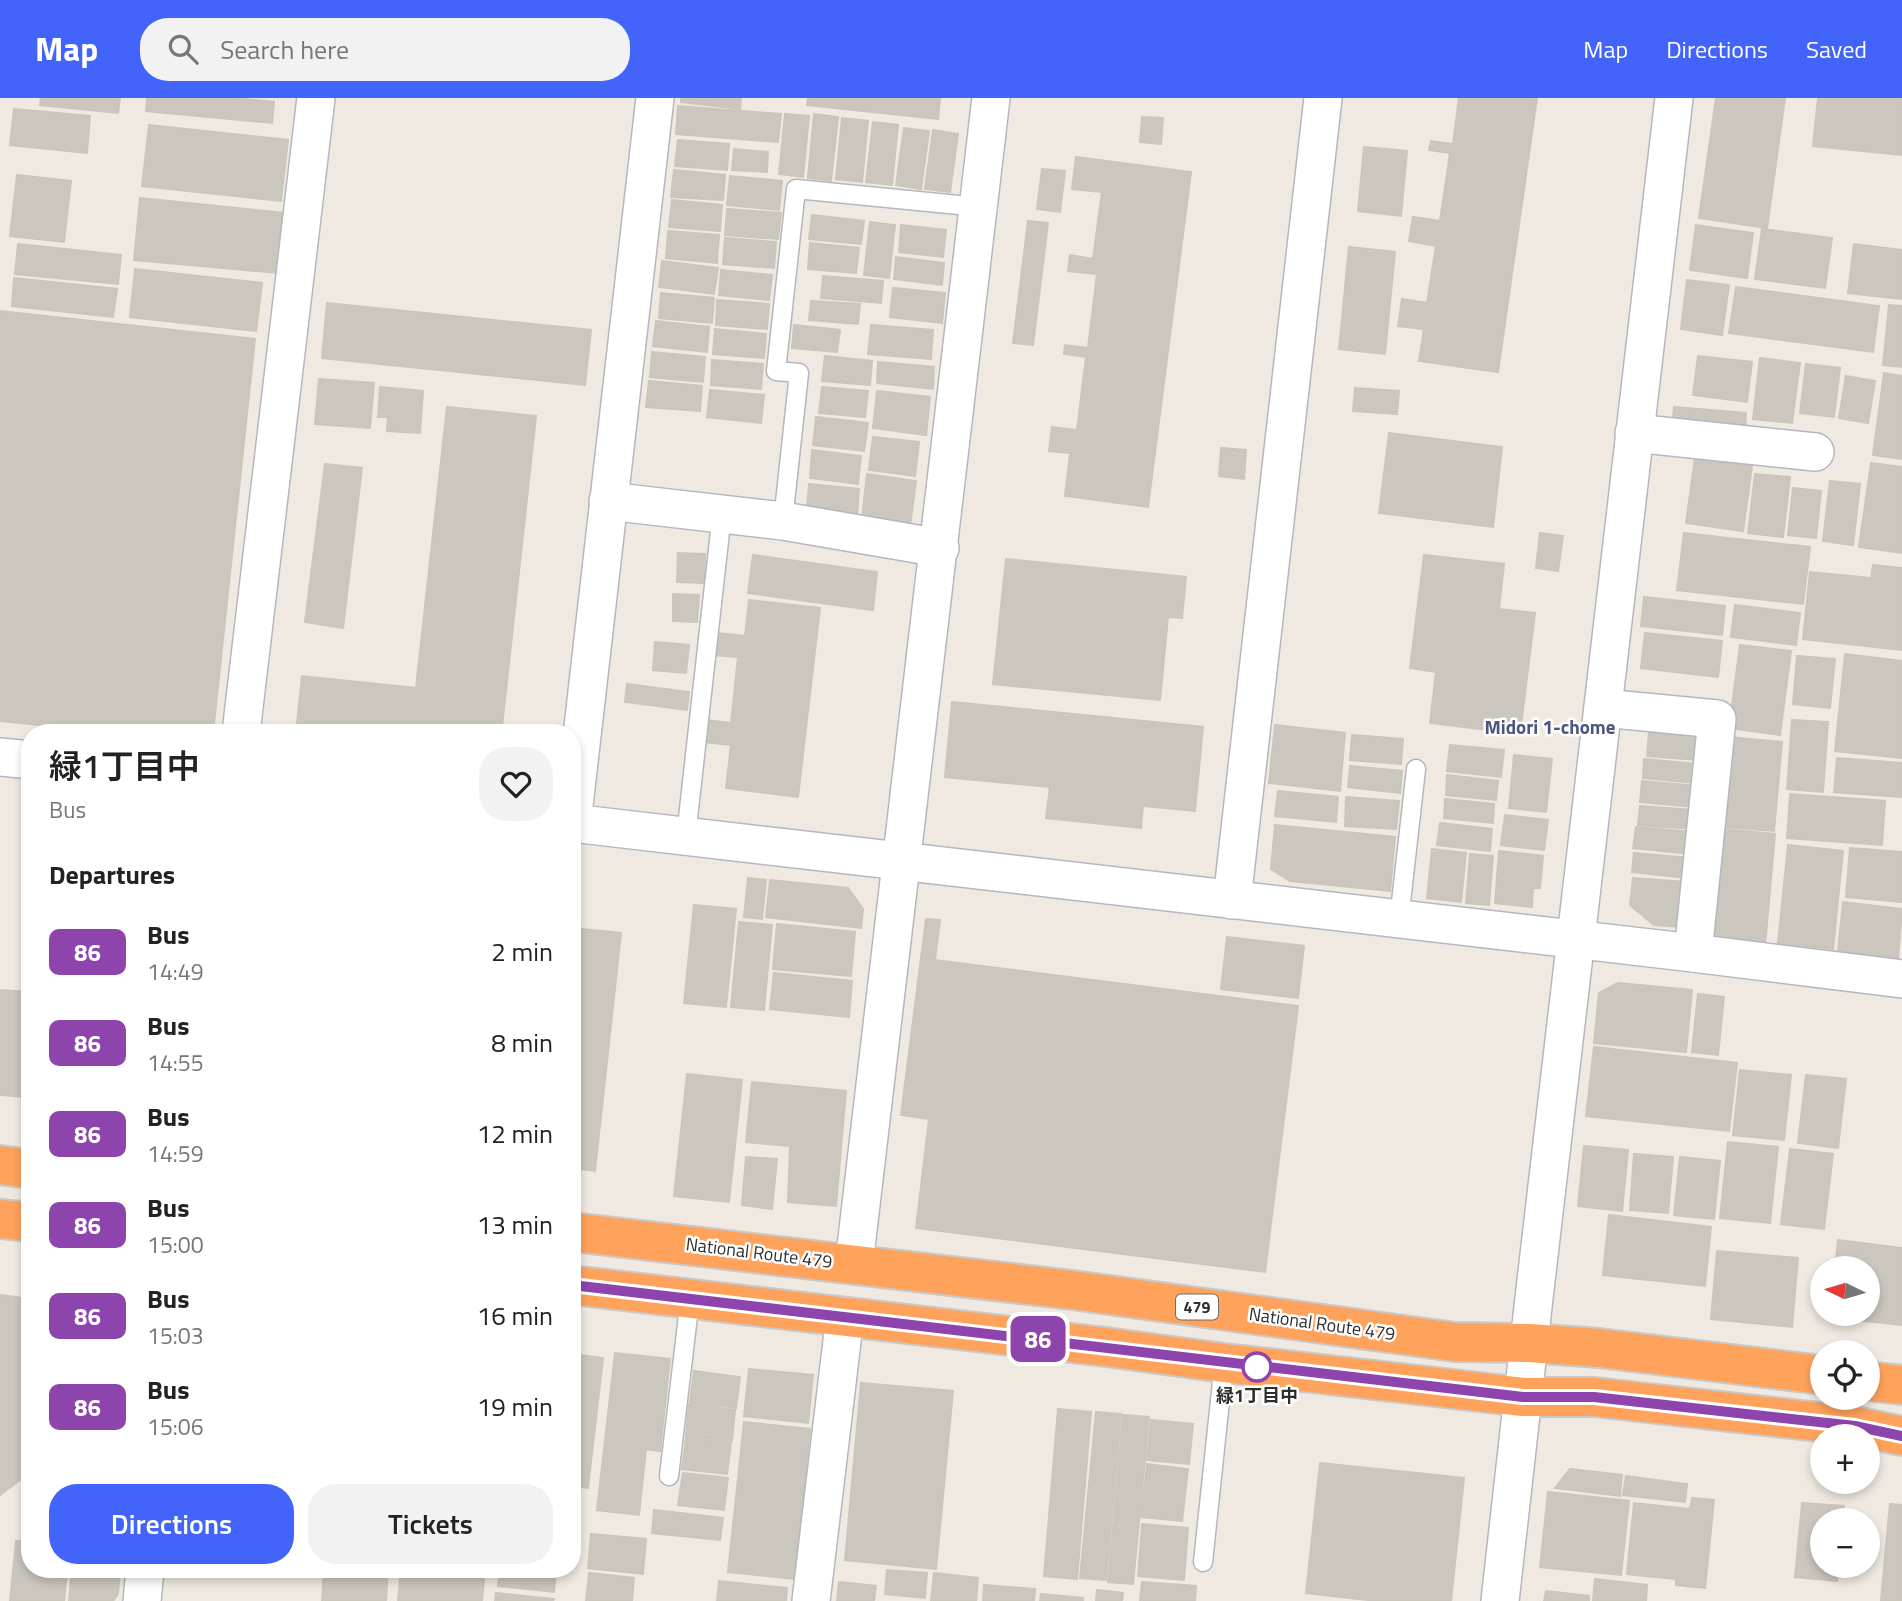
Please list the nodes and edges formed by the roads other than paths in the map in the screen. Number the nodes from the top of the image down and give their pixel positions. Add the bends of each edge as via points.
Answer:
1 (316, 98) edge
2 (655, 98) edge
3 (991, 98) edge
4 (1323, 98) edge
5 (1674, 98) edge
6 (979, 207) junction
7 (1634, 433) junction
8 (1815, 452) dead end
9 (608, 501) junction
10 (722, 514) junction
11 (783, 522) junction
12 (940, 548) junction
13 (1602, 708) junction
14 (243, 724) edge
15 (581, 742) edge
16 (0, 757) edge
17 (21, 759) edge
18 (1416, 769) dead end
19 (581, 824) edge
20 (686, 836) junction
21 (902, 862) junction
22 (1232, 900) junction
23 (1399, 920) junction
24 (1576, 939) junction
25 (1693, 953) junction
26 (1902, 979) edge
27 (0, 1165) edge
28 (21, 1168) edge
29 (0, 1219) edge
30 (21, 1221) edge
31 (581, 1233) edge
32 (854, 1264) junction
33 (581, 1286) edge
34 (690, 1299) junction
35 (845, 1316) junction
36 (1529, 1343) junction
37 (1224, 1363) junction
38 (1810, 1374) edge
39 (1880, 1382) edge
40 (1902, 1385) edge
41 (1523, 1397) junction
42 (1902, 1436) edge
43 (669, 1476) dead end
44 (1203, 1562) dead end
45 (144, 1578) edge
46 (142, 1601) edge
47 (811, 1601) edge
48 (1500, 1601) edge

1 - 14 street
2 - 9 street
3 - 6 street
4 - 22 street
5 - 7 street
6 - 11 lane via 796,189 776,371 799,373
6 - 12 street
7 - 8 street
7 - 13 street
9 - 10 street
9 - 15 street
10 - 11 street
10 - 20 lane
11 - 12 street
12 - 21 street
13 - 24 street
13 - 25 street via 1717,719
16 - 17 street
18 - 23 lane
19 - 20 street
20 - 21 street
21 - 22 street
21 - 32 street
22 - 23 street
23 - 24 street
24 - 25 street
24 - 36 street
25 - 26 street
27 - 28 highway
29 - 30 highway
31 - 32 highway, National Route 479 / 479
32 - 36 highway, National Route 479 / 479 via 1455,1342
33 - 34 highway
34 - 35 highway
34 - 43 lane
35 - 37 highway
35 - 47 street
36 - 38 highway, National Route 479 / 479
36 - 41 street
37 - 41 highway
37 - 44 lane
39 - 40 highway
41 - 42 highway via 1594,1397 1855,1426
41 - 48 street
45 - 46 street

